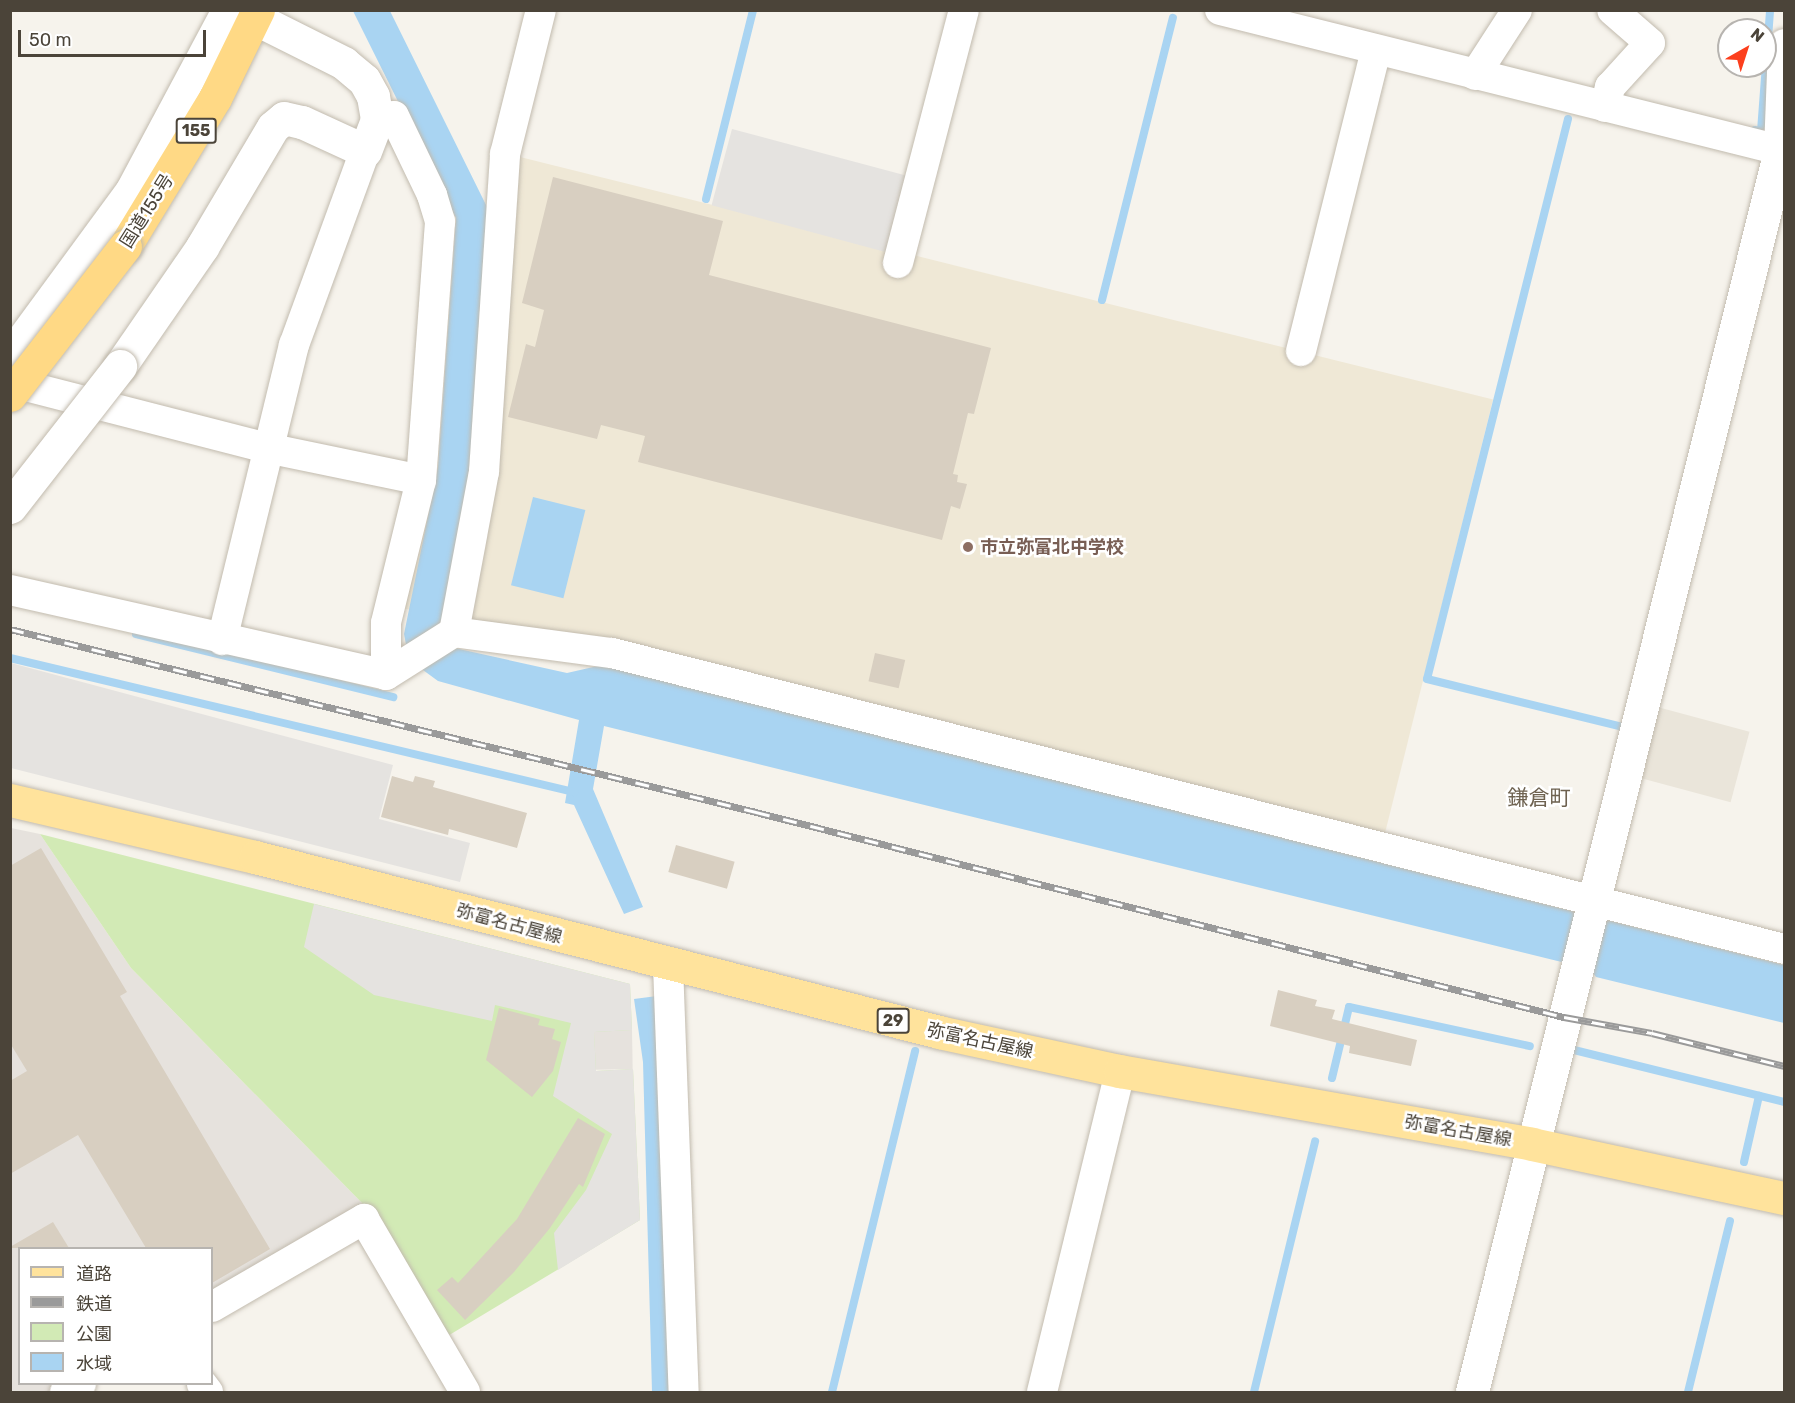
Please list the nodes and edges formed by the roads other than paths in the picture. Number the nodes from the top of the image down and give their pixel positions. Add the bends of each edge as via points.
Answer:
1 (541, 10) edge
2 (964, 10) edge
3 (1220, 10) edge
4 (1517, 10) edge
5 (1612, 10) edge
6 (246, 13) edge
7 (1279, 18) edge
8 (1785, 45) edge
9 (1376, 50) junction
10 (1475, 75) junction
11 (1605, 107) junction
12 (377, 119) junction
13 (1780, 150) junction
14 (365, 151) junction
15 (898, 262) dead end
16 (1300, 351) dead end
17 (10, 355) edge
18 (10, 382) edge
19 (10, 395) edge
20 (267, 448) junction
21 (421, 480) junction
22 (10, 507) edge
23 (10, 590) edge
24 (452, 634) junction
25 (222, 640) junction
26 (395, 671) junction
27 (10, 800) edge
28 (1591, 906) junction
29 (1785, 950) edge
30 (668, 965) junction
31 (1120, 1071) junction
32 (1532, 1144) junction
33 (1785, 1198) edge
34 (213, 1306) edge
35 (465, 1392) edge
36 (684, 1392) edge
37 (1042, 1392) edge
38 (1472, 1392) edge

1 - 24 street via 505,154 484,472
2 - 15 street
3 - 7 street
4 - 10 street
5 - 11 street via 1650,43 1610,87
6 - 12 street via 344,63 364,80 374,96
6 - 17 street via 131,189
6 - 19 highway, 国道155号 / 155, bridge via 215,98 125,246
7 - 9 street
8 - 13 street
9 - 10 street
9 - 16 street
10 - 11 street
11 - 13 street
12 - 14 street
12 - 21 street via 394,116 432,195 440,222
13 - 28 street
14 - 20 street via 294,345
14 - 22 street, bridge via 302,122 284,118 273,127 202,247 120,366
18 - 20 street
20 - 21 street
20 - 25 street
21 - 26 street via 386,623
23 - 25 street
24 - 26 street
24 - 28 street via 612,653
25 - 26 street
27 - 30 main road, 弥富名古屋線 / 29 via 238,853
28 - 29 street
28 - 32 street
30 - 31 main road, 弥富名古屋線 / 29 via 939,1032
30 - 36 street
31 - 32 main road, 弥富名古屋線 / 29
31 - 37 street
32 - 33 main road, 弥富名古屋線 / 29
32 - 38 street
34 - 35 street via 364,1219

